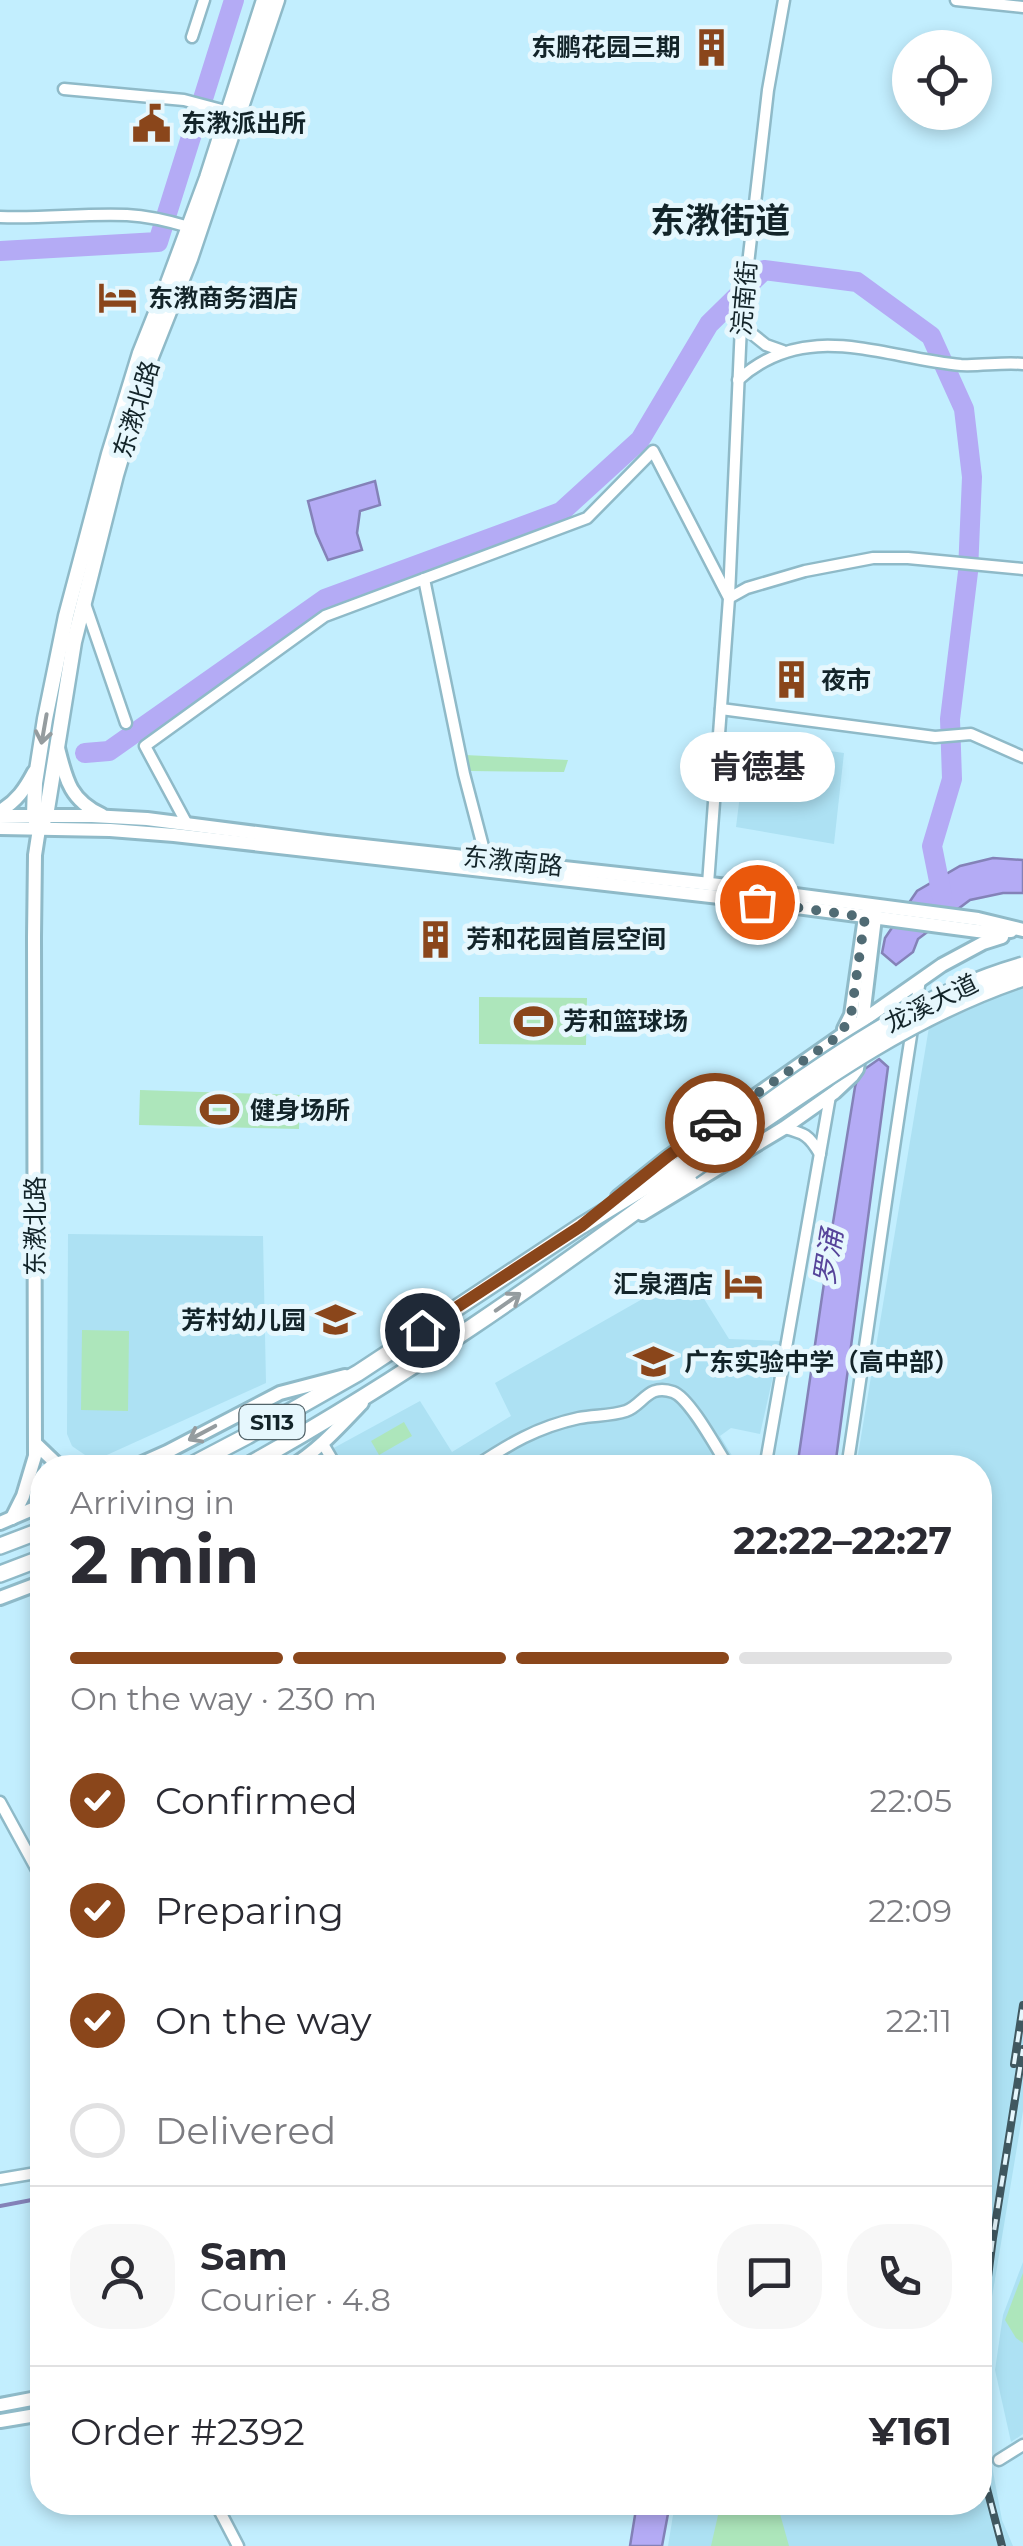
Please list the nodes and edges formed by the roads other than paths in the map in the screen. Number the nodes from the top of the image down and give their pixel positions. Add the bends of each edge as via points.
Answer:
1 (204, 0) edge
2 (264, 0) edge
3 (277, 0) edge
4 (784, 0) edge
5 (956, 0) edge
6 (1023, 8) edge
7 (192, 38) dead end
8 (64, 89) dead end
9 (233, 113) junction
10 (0, 217) edge
11 (181, 225) junction
12 (740, 325) junction
13 (784, 351) junction
14 (1023, 364) edge
15 (738, 380) junction
16 (1023, 569) edge
17 (424, 579) junction
18 (729, 598) junction
19 (84, 600) junction
20 (720, 710) junction
21 (126, 723) dead end
22 (57, 745) junction
23 (1023, 757) edge
24 (37, 765) junction
25 (0, 814) edge
26 (104, 816) junction
27 (40, 820) junction
28 (187, 824) junction
29 (0, 828) edge
30 (486, 858) junction
31 (708, 884) junction
32 (875, 915) junction
33 (956, 923) junction
34 (1023, 930) edge
35 (1023, 965) edge
36 (1023, 978) edge
37 (920, 980) junction
38 (862, 1020) junction
39 (840, 1035) junction
40 (832, 1094) junction
41 (784, 1128) junction
42 (820, 1154) junction
43 (688, 1167) junction
44 (581, 1226) junction
45 (596, 1241) junction
46 (358, 1373) junction
47 (370, 1395) junction
48 (35, 1443) junction
49 (323, 1444) junction
50 (33, 1455) edge
51 (48, 1455) edge
52 (157, 1455) edge
53 (211, 1455) edge
54 (266, 1455) edge
55 (309, 1455) edge
56 (329, 1455) edge
57 (493, 1455) edge
58 (721, 1455) edge
59 (767, 1455) edge
60 (848, 1455) edge
61 (30, 1476) edge
62 (30, 1511) edge
63 (6, 1520) edge
64 (30, 1535) edge
65 (0, 1546) edge
66 (30, 1563) edge
67 (0, 1574) edge
68 (30, 1589) edge
69 (0, 1598) edge
70 (0, 1802) edge
71 (30, 1856) edge
72 (30, 2174) edge
73 (0, 2178) edge
74 (30, 2400) edge
75 (0, 2405) edge
76 (30, 2416) edge
77 (0, 2421) edge
78 (1023, 2444) edge
79 (999, 2460) dead end
80 (222, 2515) edge
81 (238, 2546) edge

1 - 7 street
2 - 9 main road, 东漖北路
3 - 9 main road, 东漖北路
4 - 12 street, 浣南街
5 - 6 street
8 - 9 street via 184,100
9 - 11 main road, 东漖北路
9 - 19 main road, 东漖北路 via 190,258 142,384
10 - 11 street via 103,215
11 -> 24 main road, 东漖北路 via 114,436 66,616
12 - 13 street
12 - 15 street, 浣南街
13 - 14 street via 839,345 958,364
13 - 15 street
15 - 18 street, 浣南街
16 - 18 street via 873,558 763,582
17 - 18 street via 587,518 653,451
17 - 28 street via 324,616 146,746
17 - 30 street
18 - 20 street, 浣南街
19 - 21 street
19 - 22 main road, 东漖北路
20 - 23 street via 935,736 971,734
20 - 31 street, 浣南街
22 - 26 street via 73,793
22 - 27 main road, 东漖北路
24 - 25 street via 26,789
24 - 27 main road, 东漖北路
25 - 27 street, 东漖南路
26 - 27 street, 东漖南路
26 - 28 street, 东漖南路
27 - 29 street, 东漖南路
27 - 32 street, 东漖南路
27 - 48 street, 东漖北路 via 34,938
28 - 30 street, 东漖南路
30 - 31 street, 东漖南路
31 - 32 street, 东漖南路
32 - 33 street, 东漖南路
32 - 33 street, 东漖南路 via 899,909
32 - 38 street
32 - 39 street
33 - 34 street, 东漖南路
34 - 37 street via 983,942
35 - 43 main road, 龙溪大道, bridge via 975,980 882,1027
36 - 43 main road, 龙溪大道, bridge via 927,1017
37 - 38 street
37 - 60 street
38 - 39 street
38 - 40 street via 857,1069
39 - 40 street via 847,1061
39 - 44 street
40 - 41 street
40 - 42 street
41 - 42 street via 804,1132
41 - 45 street
42 - 59 street
43 - 44 main road, 龙溪大道 / S113
43 - 45 main road, 龙溪大道 / S113
44 - 46 main road, 龙溪大道 / S113
47 -> 45 main road, 龙溪大道 / S113
46 -> 52 street via 280,1394
46 - 53 main road, 龙溪大道 / S113
47 - 49 street
47 - 54 main road, 龙溪大道 / S113
48 - 50 street, 东漖北路
48 - 51 street
49 - 55 street
49 - 56 street
57 - 58 street via 541,1428 630,1410 658,1391 687,1403
61 - 63 street, 东漖北路
62 - 63 street
64 - 65 main road
66 - 67 main road
68 - 69 street
70 - 71 street
72 - 73 street
74 - 75 street
76 - 77 street
78 - 79 street
80 - 81 street

